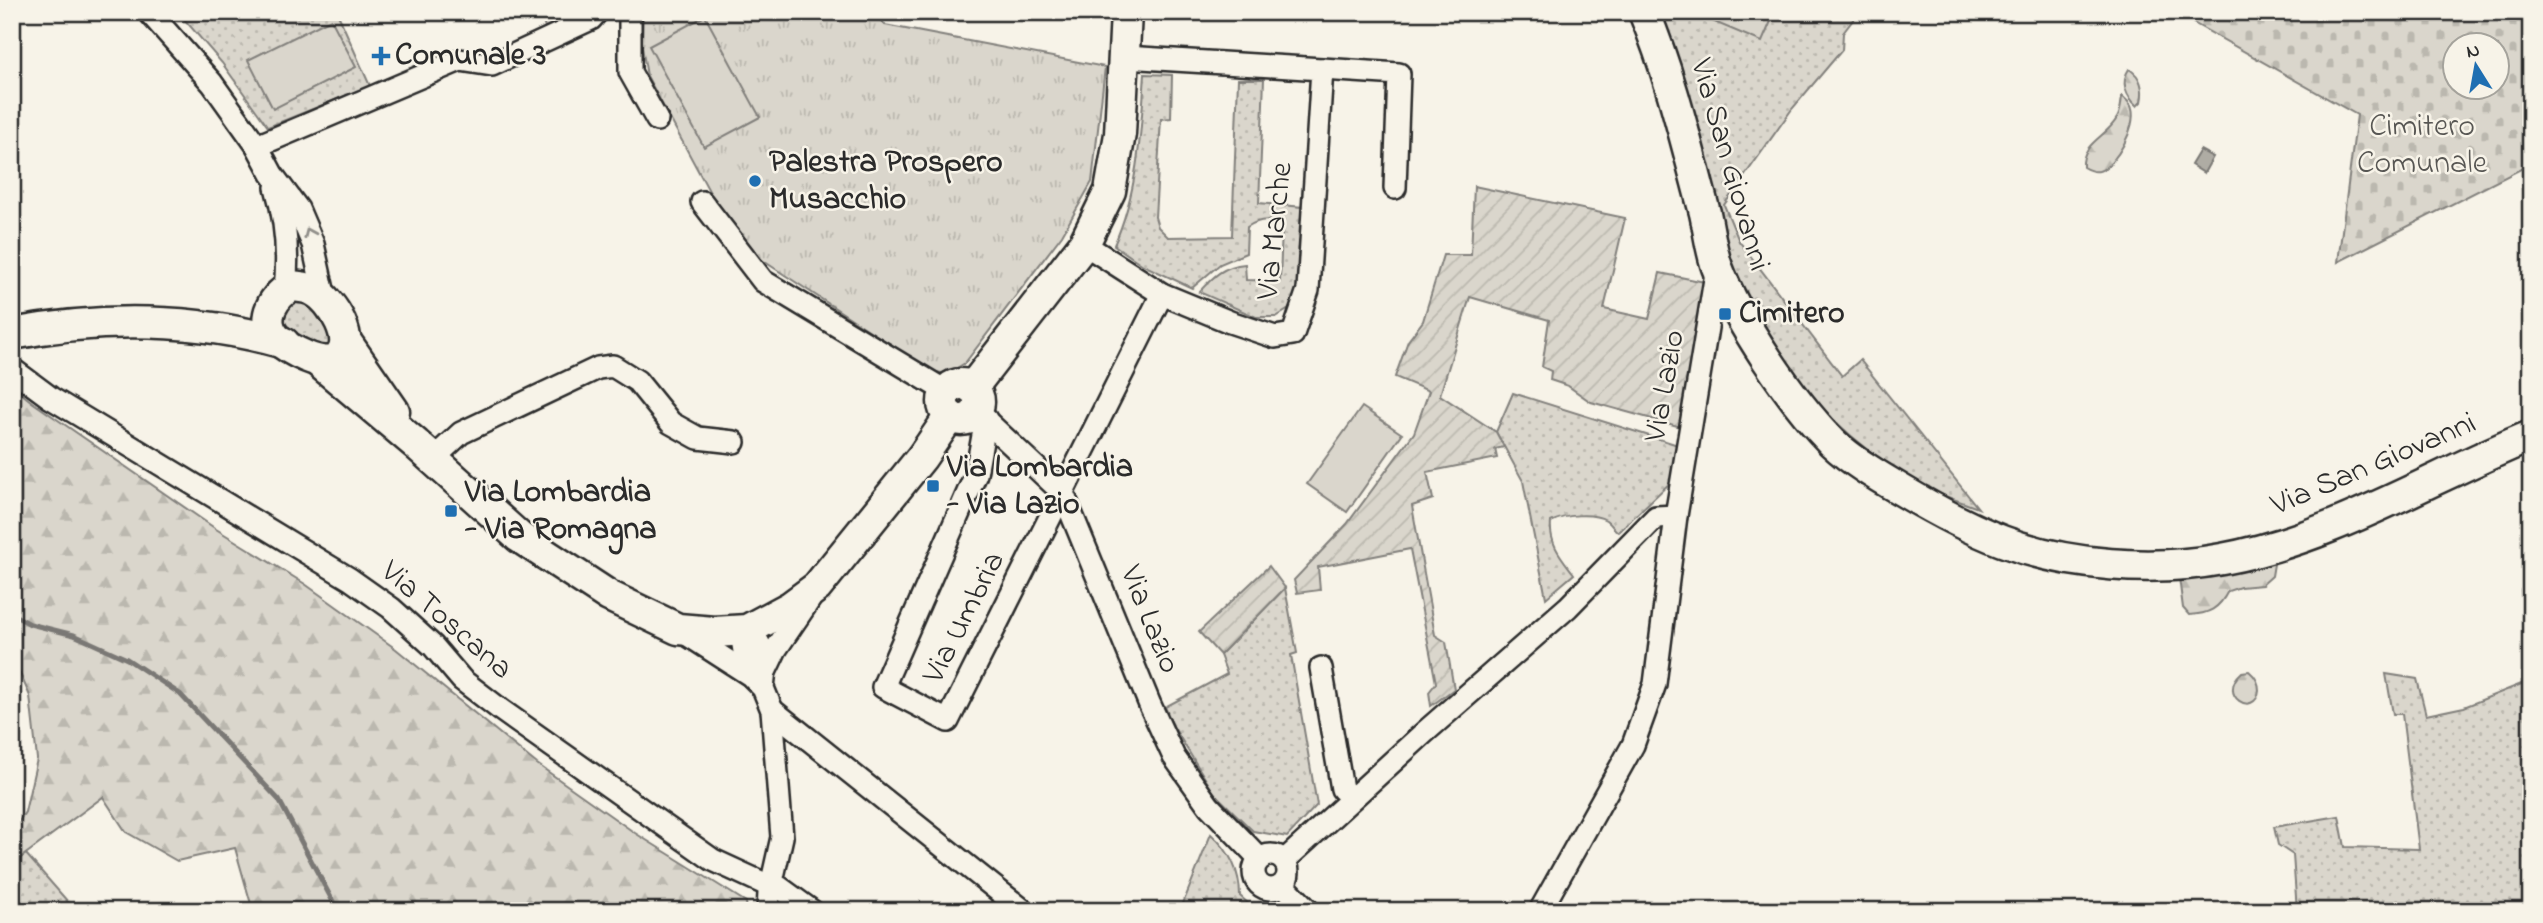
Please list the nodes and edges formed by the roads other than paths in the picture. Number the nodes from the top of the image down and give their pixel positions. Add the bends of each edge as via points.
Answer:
1 (597, 12) edge
2 (630, 12) edge
3 (1126, 12) edge
4 (1644, 12) edge
5 (1653, 12) edge
6 (155, 15) edge
7 (1658, 46) junction
8 (1125, 57) junction
9 (1322, 69) junction
10 (657, 120) dead end
11 (257, 146) junction
12 (272, 174) junction
13 (1395, 188) dead end
14 (702, 202) dead end
15 (1084, 244) junction
16 (1717, 266) junction
17 (1162, 294) junction
18 (279, 296) junction
19 (325, 299) junction
20 (162, 323) junction
21 (12, 334) edge
22 (284, 343) junction
23 (347, 343) junction
24 (320, 363) junction
25 (12, 369) edge
26 (966, 405) junction
27 (2531, 436) edge
28 (734, 442) dead end
29 (424, 452) junction
30 (1063, 493) junction
31 (1676, 516) junction
32 (817, 587) junction
33 (678, 629) junction
34 (747, 630) junction
35 (1321, 668) dead end
36 (760, 679) junction
37 (772, 710) junction
38 (1352, 798) junction
39 (1260, 859) junction
40 (1284, 861) junction
41 (1283, 885) junction
42 (770, 890) edge
43 (812, 911) edge
44 (1024, 911) edge
45 (1309, 911) edge
46 (1539, 911) edge

1 - 11 street via 591,19 492,65 460,60
2 - 10 street via 630,72
3 - 8 street
4 - 7 street, Via San Giovanni
5 - 7 street, Via San Giovanni
6 - 11 street
7 - 16 street, Via San Giovanni
8 - 9 street
8 - 15 street via 1111,191
9 - 13 street via 1399,74
9 - 17 street, Via Marche via 1308,290 1293,334 1275,337
11 - 12 street
12 - 18 street via 284,213 288,260
19 -> 12 street via 313,244 299,209
14 - 26 street, Via Lazio via 763,281
15 - 17 street, Via Marche
15 - 26 street
16 - 27 street, Via San Giovanni via 1782,382 1833,443 1880,477 1957,520 2003,542 2058,556 2112,565 2167,566 2269,548 2316,534
16 - 31 street, Via Lazio
17 - 30 street, Via Umbria
18 - 19 street via 293,286
18 - 20 street via 234,315
18 - 22 street via 269,322 275,337
19 - 23 street via 346,333
20 - 21 street via 55,326
20 - 22 street via 224,328
22 - 24 street
23 - 24 street via 338,359
23 - 29 street
24 - 29 street
25 - 42 street, Via Toscana via 51,398 350,579 391,608 462,680 501,710 713,860
26 - 30 street, Via Lazio
26 - 30 street, Via Umbria via 976,474 883,687 948,721
26 - 32 street
28 - 29 street via 698,438 671,423 637,381 613,366 598,368
29 - 33 street via 519,537 609,596
30 - 39 street, Via Lazio via 1174,757 1209,806
31 - 38 street via 1656,517 1568,607
31 - 46 street, Via Lazio via 1655,684 1633,745
32 - 34 street
32 - 36 street
33 - 34 street
33 - 36 street
34 - 36 street via 742,650
35 - 38 street via 1342,789
36 - 37 street
37 - 42 street via 782,837
37 - 44 street
38 - 40 street
39 - 40 street via 1275,855
39 - 41 street via 1252,890
40 - 41 street via 1288,876
41 - 45 street
42 - 43 street, Via Toscana

